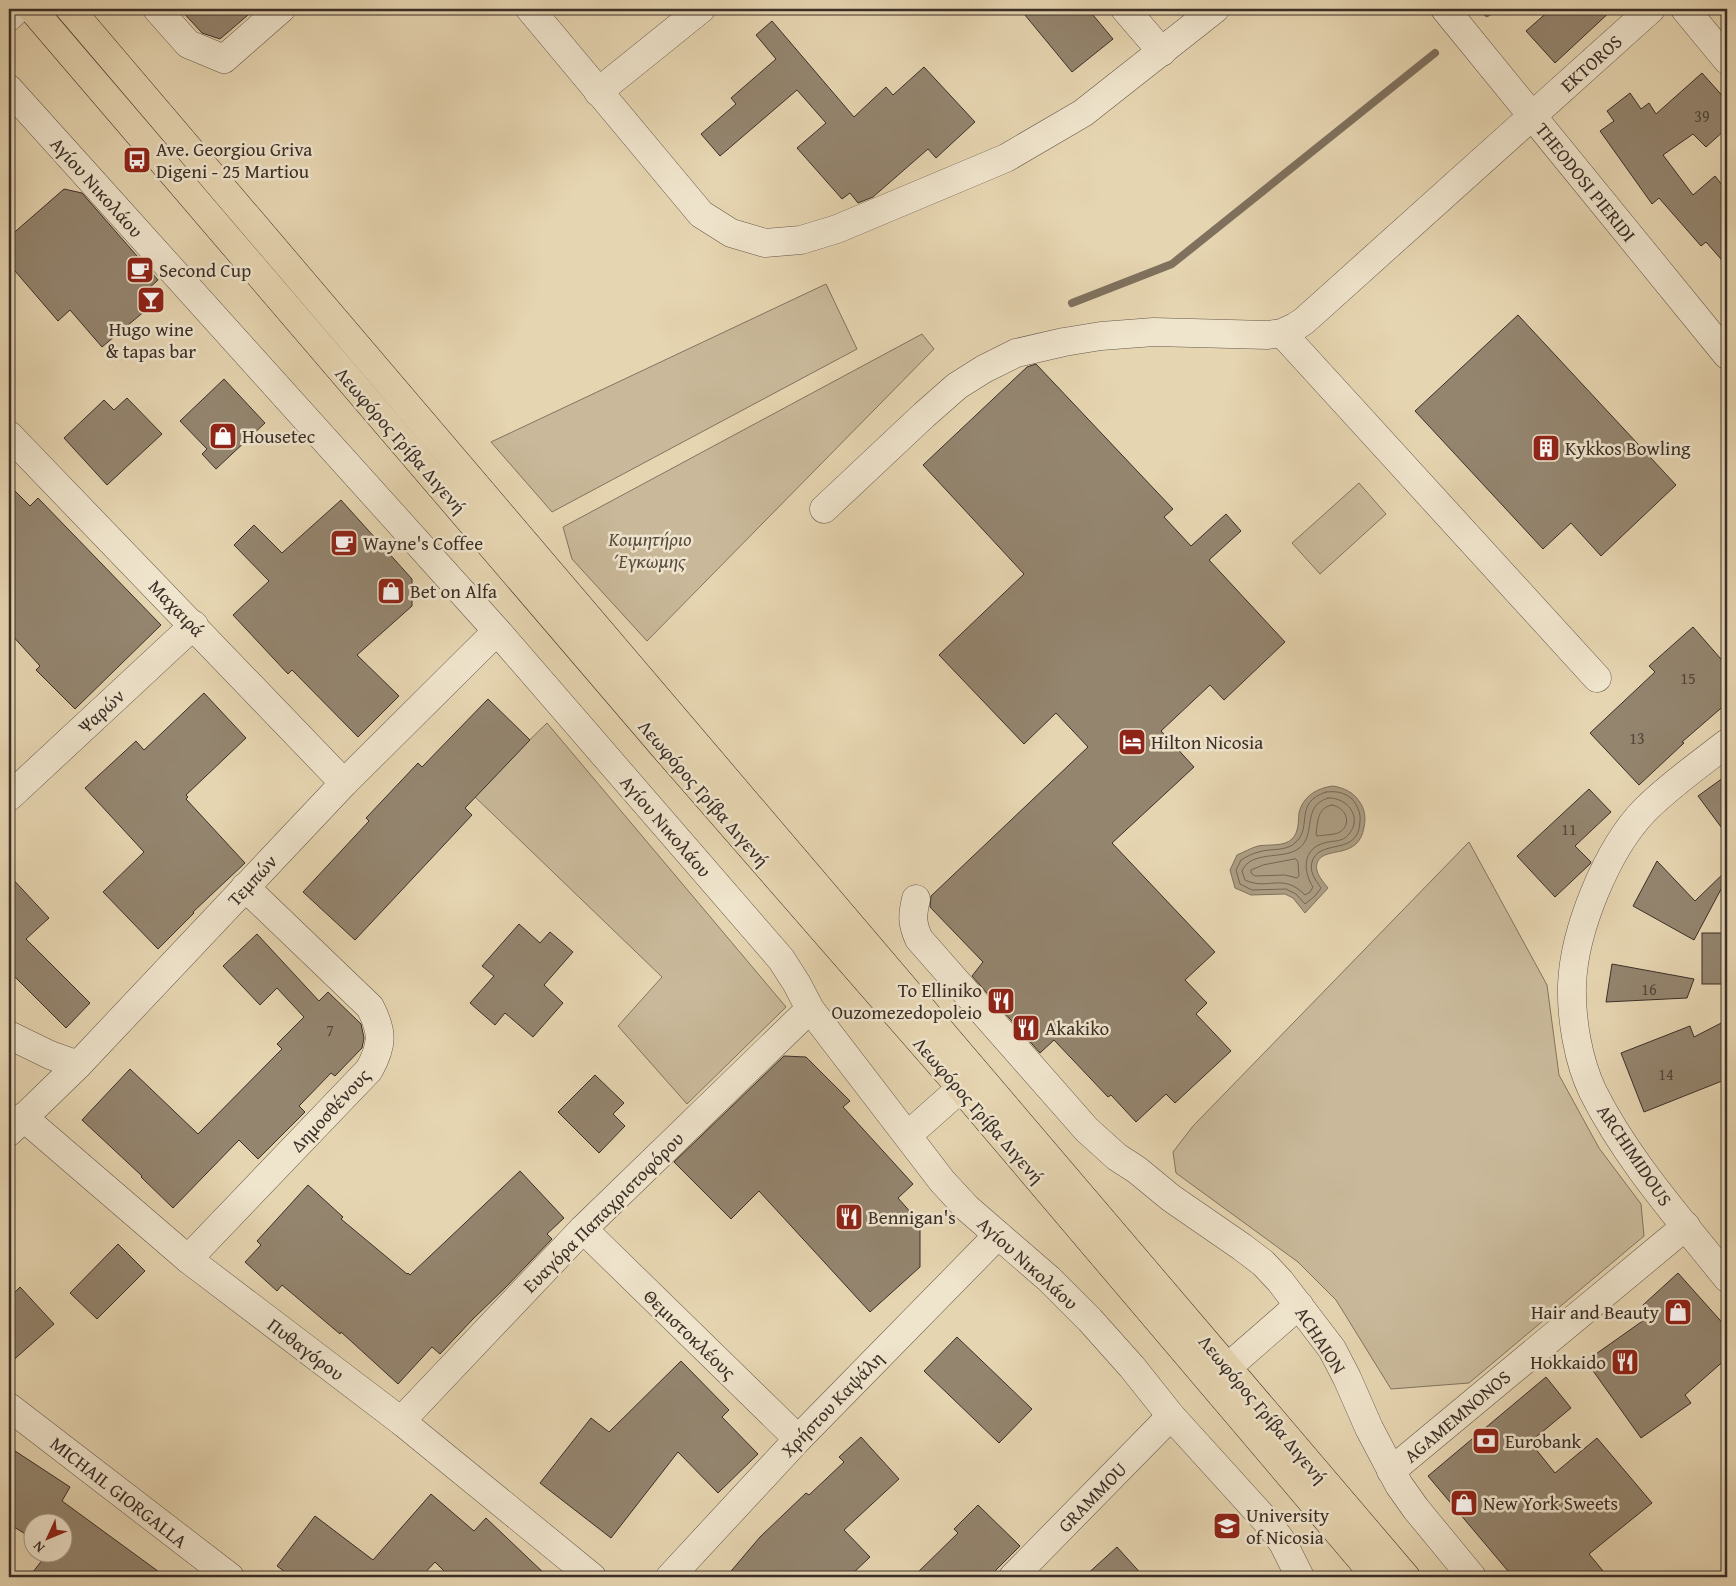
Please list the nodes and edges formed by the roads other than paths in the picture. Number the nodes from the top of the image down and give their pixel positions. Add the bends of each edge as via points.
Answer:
1 (17, 9) edge
2 (32, 9) edge
3 (70, 9) edge
4 (157, 9) edge
5 (281, 9) edge
6 (530, 9) edge
7 (701, 9) edge
8 (1126, 9) edge
9 (1215, 9) edge
10 (1445, 9) edge
11 (1651, 9) edge
12 (1685, 9) edge
13 (9, 16) edge
14 (1162, 52) junction
15 (1727, 60) edge
16 (9, 89) edge
17 (598, 92) junction
18 (1532, 117) junction
19 (1282, 332) junction
20 (1727, 355) edge
21 (9, 435) edge
22 (824, 510) dead end
23 (194, 625) junction
24 (497, 631) junction
25 (1597, 678) dead end
26 (1727, 743) edge
27 (344, 782) junction
28 (9, 797) edge
29 (245, 887) junction
30 (916, 899) dead end
31 (810, 1009) junction
32 (9, 1035) edge
33 (78, 1065) junction
34 (960, 1088) junction
35 (16, 1124) edge
36 (908, 1136) junction
37 (1686, 1226) junction
38 (583, 1229) junction
39 (998, 1234) junction
40 (188, 1259) junction
41 (1727, 1278) edge
42 (1299, 1305) junction
43 (1228, 1367) junction
44 (9, 1407) edge
45 (1171, 1416) junction
46 (401, 1421) junction
47 (798, 1439) junction
48 (1390, 1471) junction
49 (230, 1577) edge
50 (592, 1577) edge
51 (670, 1577) edge
52 (1013, 1577) edge
53 (1300, 1577) edge
54 (1376, 1577) edge
55 (1406, 1577) edge
56 (1472, 1577) edge

1 - 13 street
2 - 34 main road, Λεωφόρος Γρίβα Διγενή
3 - 43 main road, Λεωφόρος Γρίβα Διγενή
4 - 5 street via 188,44 224,59
6 - 17 street
7 - 17 street
8 - 14 street
9 - 14 street
10 - 18 street, THEODOSI PIERIDI
11 - 18 street, EKTOROS
12 - 15 street
14 - 17 street via 1083,113 1006,158 837,229 801,240 765,243 730,234 701,214
16 - 24 street, Αγίου Νικολάου
18 - 19 street, EKTOROS via 1304,321
18 - 20 street, THEODOSI PIERIDI
19 - 22 street via 1268,335 1154,332 1101,336 1016,353 957,386
19 - 25 street
21 - 23 street, Μαχαιρά
23 - 27 street, Μαχαιρά
23 - 28 street, Ψαρών
24 - 27 street, Τεμπών
24 - 31 street, Αγίου Νικολάου via 782,959
26 - 37 street, ARCHIMIDOUS via 1645,810 1624,836 1591,903 1579,940 1572,984 1579,1051 1592,1089 1630,1155
27 - 29 street, Τεμπών
29 - 33 street, Τεμπών
29 - 40 street, Δημοσθένους via 370,1007 378,1022 380,1039 377,1056 369,1070
30 - 42 street, ACHAION via 913,927 919,939 1086,1130 1171,1198 1263,1263
31 - 36 street, Αγίου Νικολάου
31 - 38 street, Ευαγόρα Παπαχριστοφόρου
32 - 33 street
33 - 35 street, Τεμπών
34 - 36 street
34 - 54 main road, Λεωφόρος Γρίβα Διγενή
35 - 40 street, Πυθαγόρου
36 - 39 street, Αγίου Νικολάου via 942,1181
37 - 41 street, ARCHIMIDOUS
37 - 48 street, AGAMEMNONOS
38 - 46 street, Ευαγόρα Παπαχριστοφόρου
38 - 47 street, Θεμιστοκλέους
39 - 45 street, Αγίου Νικολάου via 1090,1320
39 - 47 street, Χρήστου Καψάλη
40 - 46 street, Πυθαγόρου
42 - 43 street
42 - 48 street, ACHAION via 1332,1349
43 - 55 main road, Λεωφόρος Γρίβα Διγενή
44 - 49 street, MICHAIL GIORGALLA
45 - 52 street, GRAMMOU
45 - 53 street, Αγίου Νικολάου via 1269,1524
46 - 50 street, Πυθαγόρου
47 - 51 street, Χρήστου Καψάλη
48 - 56 street, ACHAION via 1416,1509

